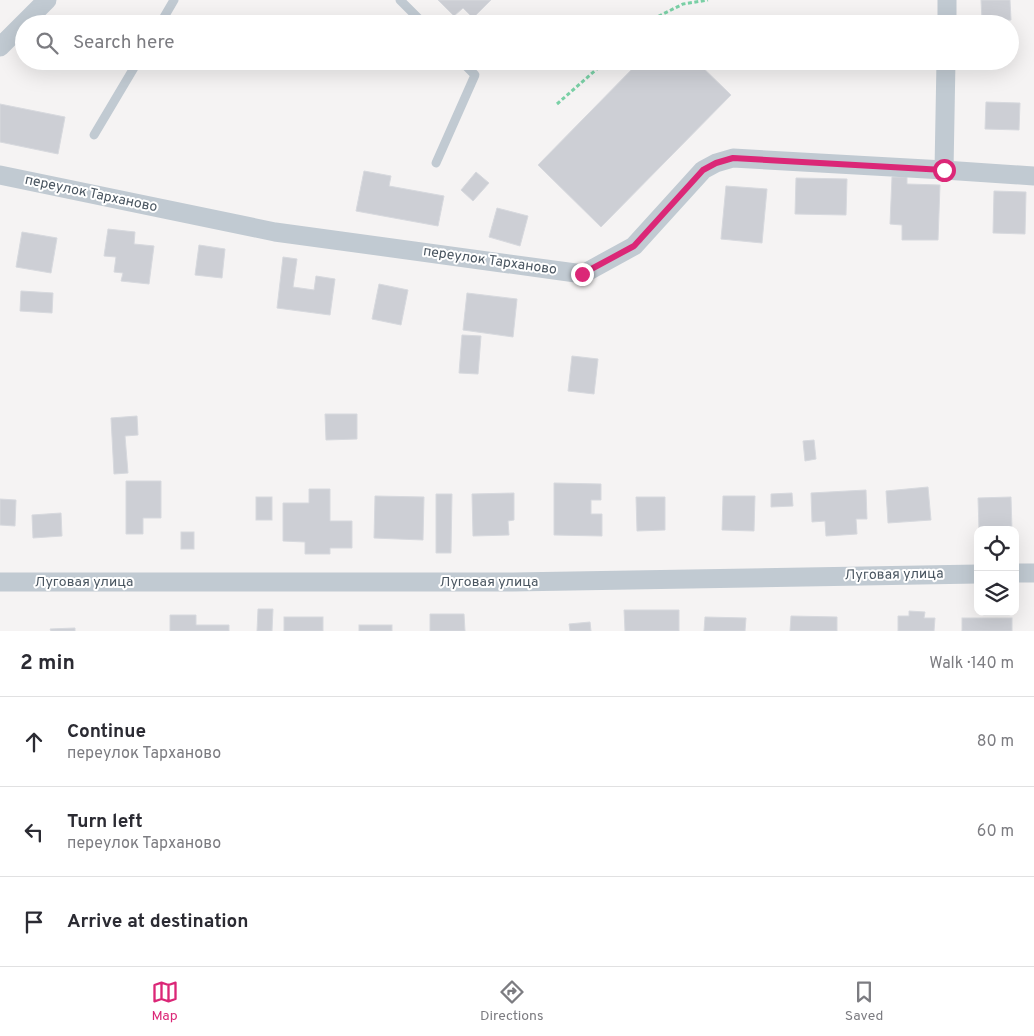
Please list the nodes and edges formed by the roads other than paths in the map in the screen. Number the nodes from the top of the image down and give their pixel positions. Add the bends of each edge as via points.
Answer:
1 (47, 0) edge
2 (174, 0) edge
3 (400, 0) edge
4 (947, 0) edge
5 (32, 15) edge
6 (165, 15) edge
7 (415, 15) edge
8 (947, 15) edge
9 (15, 32) edge
10 (0, 47) edge
11 (133, 70) edge
12 (470, 70) edge
13 (946, 70) edge
14 (94, 135) dead end
15 (436, 163) dead end
16 (944, 170) junction
17 (0, 175) edge
18 (1034, 176) edge
19 (1019, 573) edge
20 (1034, 573) edge
21 (974, 574) edge
22 (0, 582) edge

1 - 5 street
2 - 6 lane
3 - 7 lane
4 - 8 street
9 - 10 street
11 - 14 lane
12 - 15 lane via 475,75
13 - 16 street
16 - 17 street, переулок Тарханово via 733,158 703,170 634,246 582,274 275,232
16 - 18 street, переулок Тарханово
19 - 20 street
21 - 22 street, Луговая улица via 512,582

